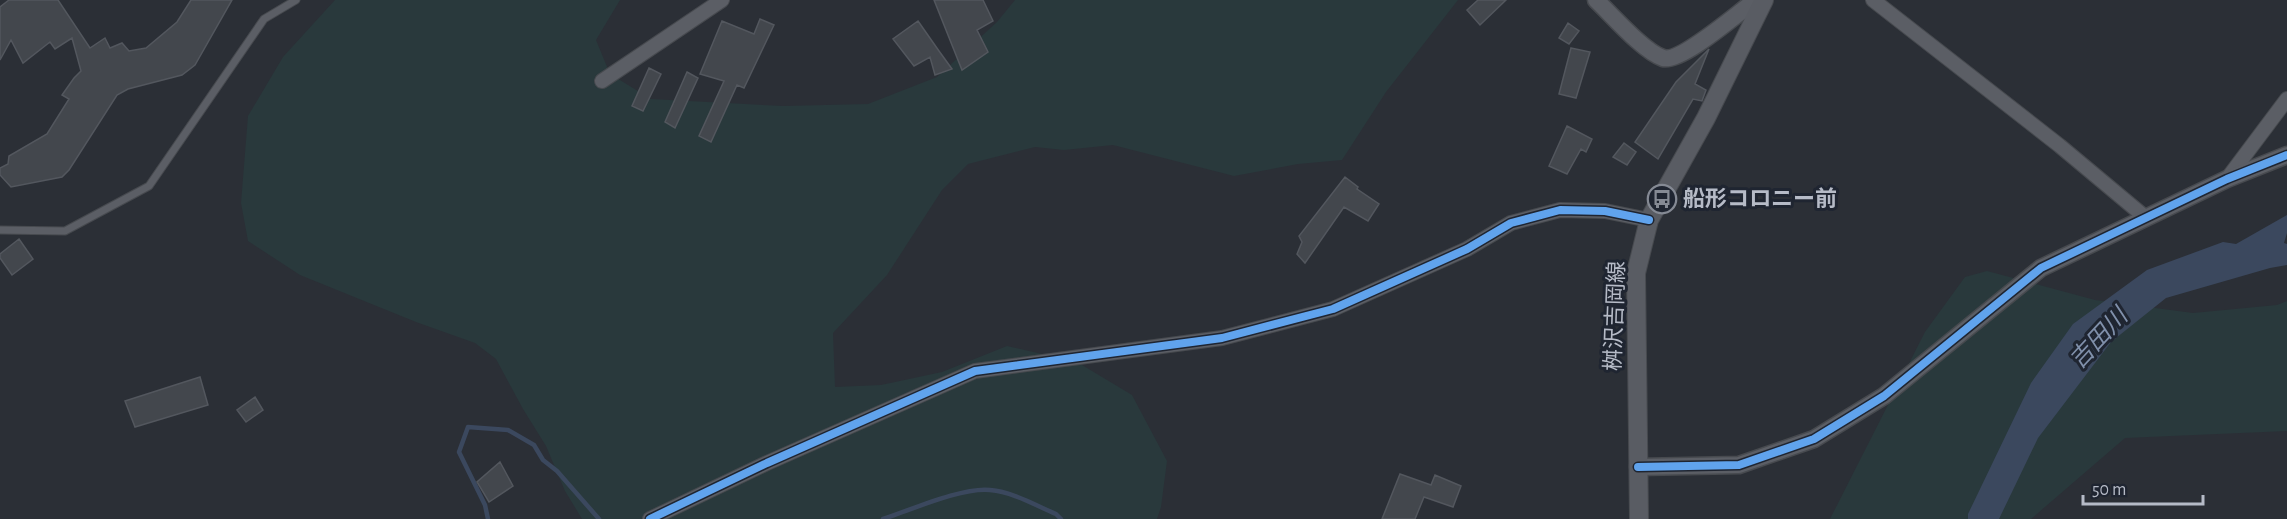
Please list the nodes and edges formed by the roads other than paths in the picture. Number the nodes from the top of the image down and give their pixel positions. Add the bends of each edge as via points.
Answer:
1 (296, 0) edge
2 (722, 0) edge
3 (1596, 0) edge
4 (1756, 0) edge
5 (1764, 0) edge
6 (1873, 0) edge
7 (602, 81) dead end
8 (2287, 99) edge
9 (2287, 155) edge
10 (2227, 179) junction
11 (2145, 217) junction
12 (1648, 220) junction
13 (0, 230) edge
14 (1638, 467) junction
15 (650, 519) edge
16 (1638, 519) edge

1 - 13 lane via 264,19 149,186 65,231
2 - 7 street
3 - 4 street via 1647,48 1670,59 1687,51
5 - 12 main road, 桝沢吉岡線 via 1706,118
6 - 11 street
8 - 10 street
9 - 10 street
10 - 11 street
11 - 14 street via 2041,268 1884,396 1814,439 1739,465
12 - 14 main road, 桝沢吉岡線 via 1636,273
12 - 15 street via 1605,211 1560,210 1511,223 1467,249 1334,309 1222,338 975,371
14 - 16 main road, 桝沢吉岡線

